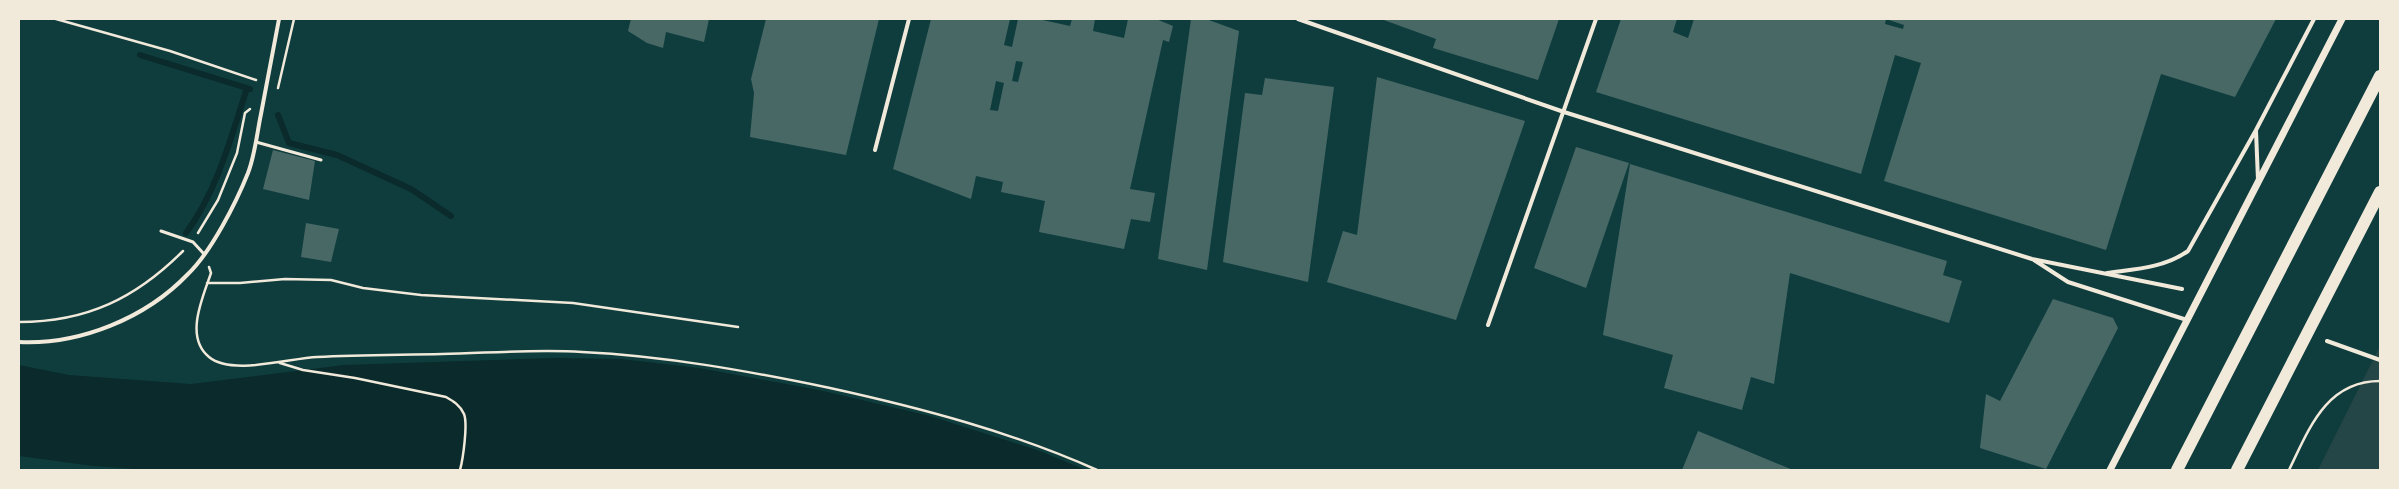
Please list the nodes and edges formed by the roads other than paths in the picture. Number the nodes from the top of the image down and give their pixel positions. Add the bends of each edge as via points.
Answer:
1 (279, 19) edge
2 (908, 19) edge
3 (1298, 19) edge
4 (1596, 19) edge
5 (2314, 19) edge
6 (2342, 19) edge
7 (2380, 76) edge
8 (1564, 112) junction
9 (2256, 130) junction
10 (256, 142) junction
11 (875, 150) dead end
12 (321, 160) dead end
13 (2258, 182) junction
14 (2380, 192) edge
15 (162, 231) dead end
16 (204, 254) junction
17 (2032, 258) junction
18 (2102, 274) junction
19 (2182, 289) dead end
20 (2187, 320) junction
21 (1488, 325) dead end
22 (2327, 341) dead end
23 (19, 342) edge
24 (2380, 360) edge
25 (2110, 470) edge
26 (2177, 470) edge
27 (2237, 470) edge

1 - 10 street
2 - 11 street
3 - 8 street
4 - 8 street
5 - 9 street
6 - 13 street
7 - 26 highway
8 - 17 street
8 - 21 street
9 - 13 street
9 - 18 street via 2188,251 2174,261 2148,268
10 - 12 lane
10 - 16 street via 248,172 235,202
13 - 20 street
14 - 27 highway
15 - 16 lane via 192,242
16 - 23 street via 189,274 162,298 132,316 65,339
17 - 18 street
17 - 20 street via 2068,282
18 - 19 street
20 - 25 street
22 - 24 street

